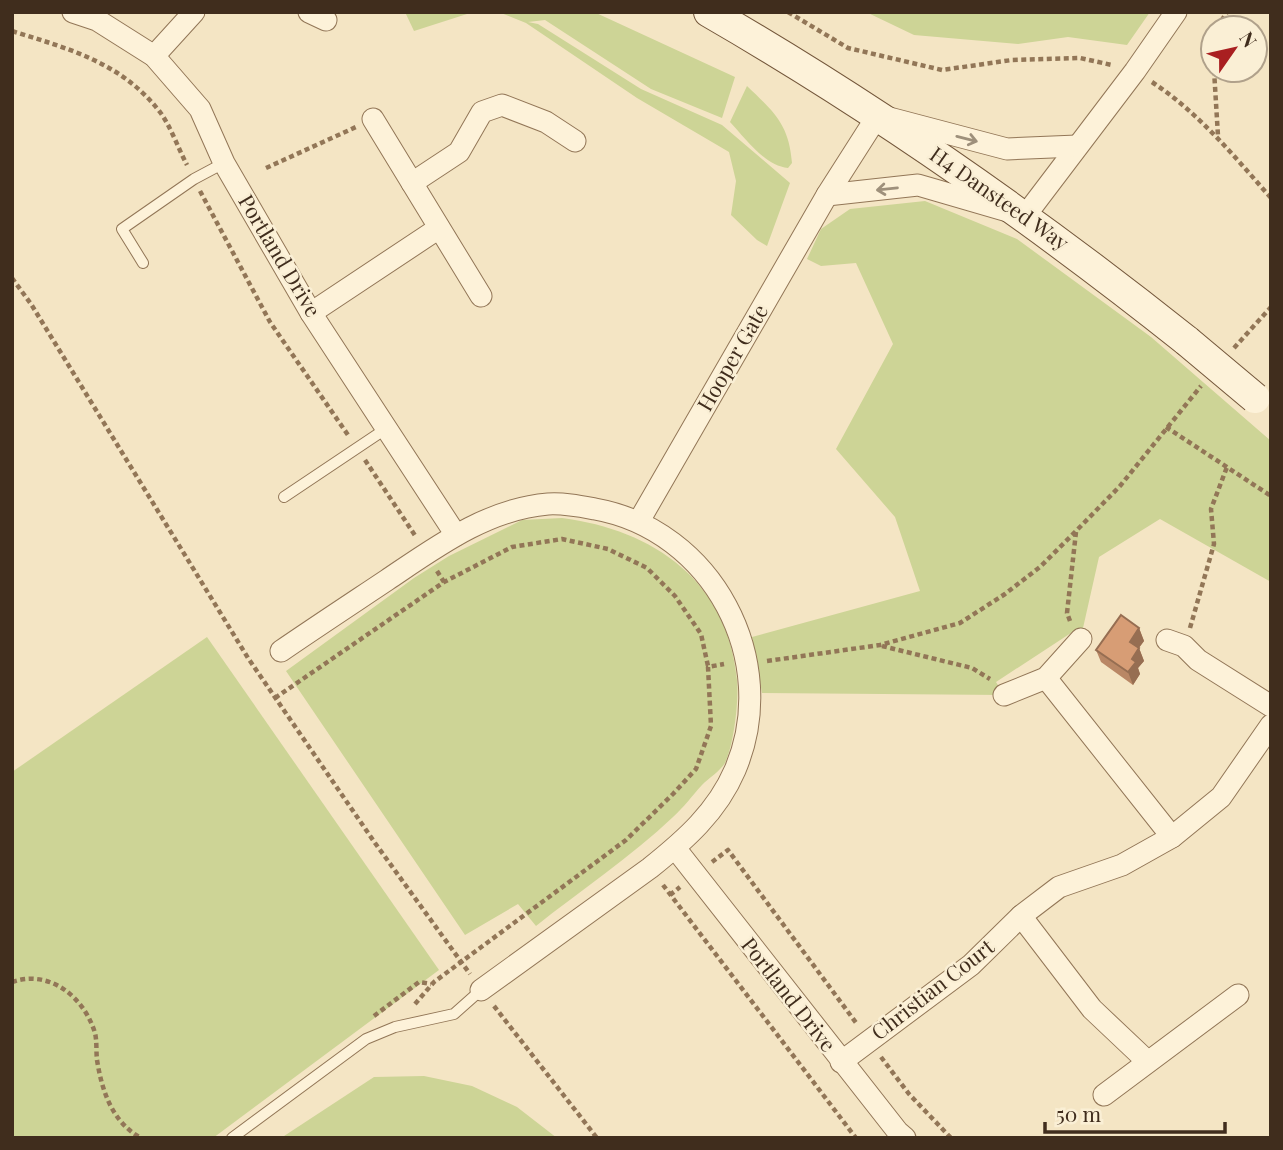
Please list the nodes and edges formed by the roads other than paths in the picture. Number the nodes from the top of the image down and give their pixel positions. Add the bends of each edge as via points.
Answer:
1 (72, 12) edge
2 (194, 12) edge
3 (709, 12) edge
4 (1176, 12) edge
5 (154, 56) junction
6 (878, 115) junction
7 (373, 120) road end
8 (575, 141) dead end
9 (1077, 146) junction
10 (224, 163) junction
11 (412, 183) junction
12 (827, 195) junction
13 (1025, 216) junction
14 (439, 228) junction
15 (143, 263) dead end
16 (481, 296) dead end
17 (312, 313) junction
18 (1263, 405) edge
19 (387, 428) junction
20 (284, 496) dead end
21 (639, 521) junction
22 (456, 536) junction
23 (1081, 639) road end
24 (1175, 643) road end
25 (281, 651) dead end
26 (1046, 678) junction
27 (1004, 695) road end
28 (1271, 706) edge
29 (1271, 726) edge
30 (1172, 837) junction
31 (675, 848) junction
32 (1021, 916) junction
33 (481, 990) joint
34 (1238, 995) dead end
35 (1147, 1061) junction
36 (841, 1062) junction
37 (1104, 1095) dead end
38 (232, 1138) edge
39 (905, 1138) edge

1 - 5 street, Portland Drive via 97,20
2 - 5 street
3 - 6 street, H4 Dansteed Way
4 - 9 street
5 - 10 street, Portland Drive via 200,109
6 -> 9 street via 1007,149
6 - 12 street, Hooper Gate
6 - 13 street, H4 Dansteed Way
7 - 11 street
8 - 11 street via 546,122 502,105 482,112 459,152
9 - 13 street
10 - 15 lane via 122,229
10 - 17 street, Portland Drive
11 - 14 street
13 -> 12 street via 918,185
12 - 21 street, Hooper Gate
13 - 18 street, H4 Dansteed Way, bridge
14 - 16 street
14 - 17 street
17 - 19 street, Portland Drive
19 - 20 lane
19 - 22 street, Portland Drive
21 - 22 street via 612,512 547,504 499,515
21 - 31 street via 681,549 711,580 741,640 750,689 750,710 736,768 712,812
22 - 25 street
23 - 26 street
24 - 28 street
26 - 27 street
26 - 30 street
29 - 30 street, Christian Court via 1221,797
30 - 32 street, Christian Court via 1122,865 1059,887
31 - 33 street
31 - 36 street, Portland Drive
32 - 35 street via 1092,1009
32 - 36 street, Christian Court via 971,965
33 - 38 lane via 454,1014 395,1027 366,1039
34 - 35 street
35 - 37 street
36 - 39 street, Portland Drive

